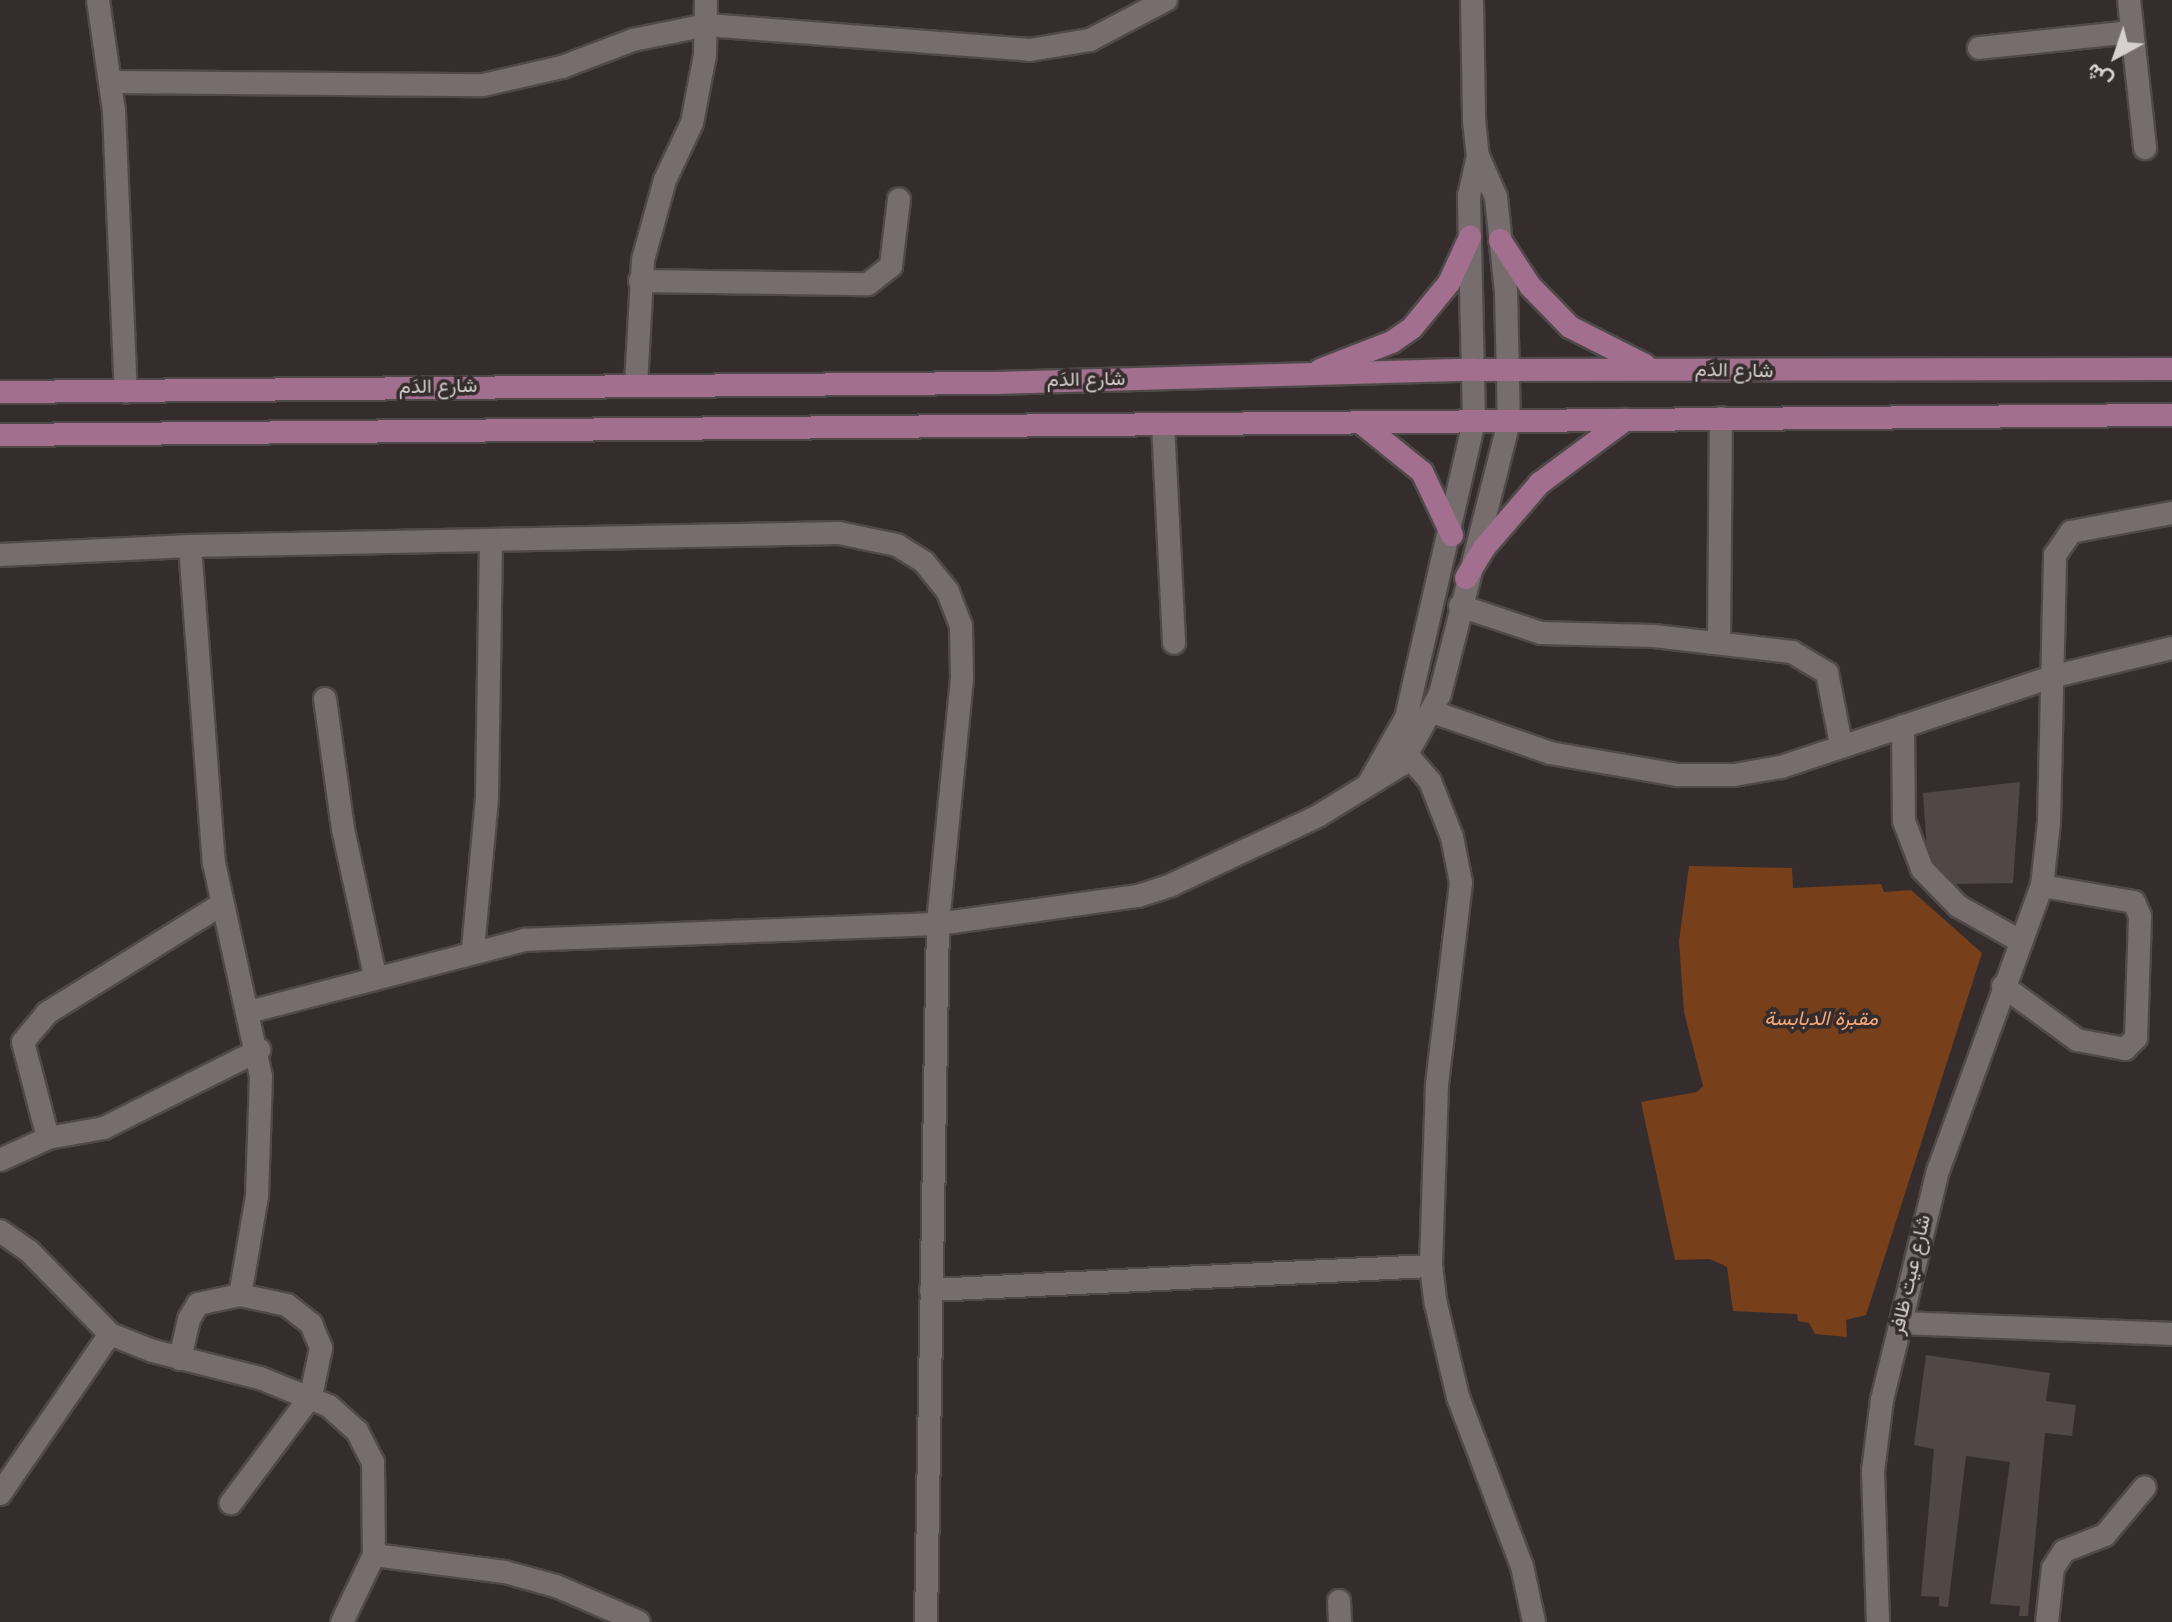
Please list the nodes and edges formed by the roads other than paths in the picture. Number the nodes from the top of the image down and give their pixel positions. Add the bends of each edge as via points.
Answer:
1 (98, 0) edge
2 (706, 0) edge
3 (1166, 0) edge
4 (1472, 0) edge
5 (2129, 0) edge
6 (707, 25) junction
7 (2130, 32) junction
8 (1979, 48) dead end
9 (112, 82) junction
10 (2145, 148) dead end
11 (1478, 156) junction
12 (899, 199) dead end
13 (1470, 237) junction
14 (1500, 240) junction
15 (640, 281) junction
16 (1657, 369) junction
17 (2172, 369) edge
18 (1475, 370) junction
19 (1509, 371) junction
20 (1301, 377) junction
21 (636, 385) junction
22 (0, 392) edge
23 (126, 392) junction
24 (2172, 415) edge
25 (1628, 418) junction
26 (1721, 418) junction
27 (1474, 420) junction
28 (1509, 421) junction
29 (1360, 422) junction
30 (1163, 424) junction
31 (0, 435) edge
32 (2172, 513) edge
33 (1452, 535) junction
34 (491, 542) junction
35 (190, 546) junction
36 (0, 555) edge
37 (1466, 578) junction
38 (1460, 606) junction
39 (1719, 642) junction
40 (1174, 643) dead end
41 (2172, 648) edge
42 (2051, 677) junction
43 (325, 699) dead end
44 (1433, 712) junction
45 (1903, 726) junction
46 (1841, 744) junction
47 (1402, 748) junction
48 (2042, 886) junction
49 (222, 904) junction
50 (938, 924) junction
51 (2022, 942) junction
52 (473, 949) junction
53 (375, 976) junction
54 (2003, 986) junction
55 (249, 1012) junction
56 (259, 1050) junction
57 (48, 1138) junction
58 (0, 1160) edge
59 (0, 1231) edge
60 (1431, 1266) junction
61 (931, 1290) junction
62 (240, 1295) junction
63 (1901, 1323) junction
64 (110, 1334) junction
65 (2172, 1334) edge
66 (180, 1359) junction
67 (311, 1396) junction
68 (8, 1469) edge
69 (2145, 1487) dead end
70 (0, 1494) edge
71 (231, 1503) dead end
72 (374, 1555) junction
73 (342, 1622) edge
74 (639, 1622) edge
75 (926, 1622) edge
76 (1534, 1622) edge
77 (1878, 1622) edge
78 (2047, 1622) edge

1 - 9 street
2 - 6 street
3 - 6 street via 1090,40 1030,50
4 - 11 street
5 - 7 street
6 - 9 street via 633,40 562,67 483,85
6 - 15 street via 692,123 652,215
7 - 8 street
7 - 10 street
9 - 23 street
11 - 13 street via 1469,196
11 - 14 street via 1496,197
12 - 15 street via 891,266 868,284
13 - 18 street
13 - 20 main road via 1449,283 1412,328 1392,342
14 - 16 main road via 1530,286 1570,327
14 - 19 street
15 - 21 street
16 - 17 main road, شارع الدَم via 1741,374
16 - 19 main road, شارع الدَم
18 - 19 main road, شارع الدَم
18 - 20 main road, شارع الدَم
18 - 27 street
19 - 28 street
20 - 21 main road, شارع الدَم
21 - 23 main road, شارع الدَم
22 - 23 main road, شارع الدَم
24 - 26 main road
25 - 26 main road
25 - 28 main road
25 - 37 main road via 1569,456 1540,483
26 - 39 street
27 - 28 main road
27 - 29 main road
27 - 33 street
28 - 37 street
29 - 30 main road
29 - 33 main road via 1422,472
30 - 31 main road
30 - 40 street
32 - 42 street, شارع عيت ظافر via 2087,526 2059,542 2053,569
33 - 47 street
34 - 35 street
34 - 50 street via 839,533 897,545 924,562 948,592 961,626 955,768
34 - 52 street via 488,785
35 - 36 street
35 - 49 street via 204,756
37 - 38 street
38 - 39 street via 1541,633
38 - 44 street
39 - 46 street via 1792,652 1821,667 1830,682
41 - 42 street
42 - 45 street
42 - 48 street, شارع عيت ظافر via 2049,823
43 - 53 street via 343,829
44 - 46 street via 1550,753 1693,776 1781,767
44 - 47 street
45 - 46 street
45 - 51 street via 1904,821 1922,869 1958,906
47 - 50 street via 1364,791 1218,864 1138,896
47 - 60 street via 1430,781 1452,837 1461,883 1437,1084
48 - 51 street, شارع عيت ظافر
48 - 54 street via 2134,902 2140,916 2136,1038 2125,1049 2077,1040
49 - 55 street
49 - 57 street via 47,1013 23,1042
50 - 52 street via 525,940
50 - 61 street
51 - 54 street, شارع عيت ظافر
52 - 53 street
53 - 55 street
54 - 63 street, شارع عيت ظافر via 1938,1171
55 - 56 street
56 - 57 street via 104,1128
56 - 62 street via 257,1196
57 - 58 street
59 - 64 street via 29,1251
60 - 61 street
60 - 76 street via 1458,1397 1522,1566
61 - 75 street
62 - 66 street via 198,1304
62 - 67 street via 287,1305 311,1324 321,1348
63 - 65 street
63 - 77 street, شارع عيت ظافر via 1875,1438
64 - 66 street
64 - 68 street
66 - 67 street
67 - 71 street
67 - 72 street via 357,1431 373,1462
68 - 70 street
69 - 78 street via 2105,1535 2064,1551 2053,1568
72 - 73 street
72 - 74 street via 505,1572 556,1586

